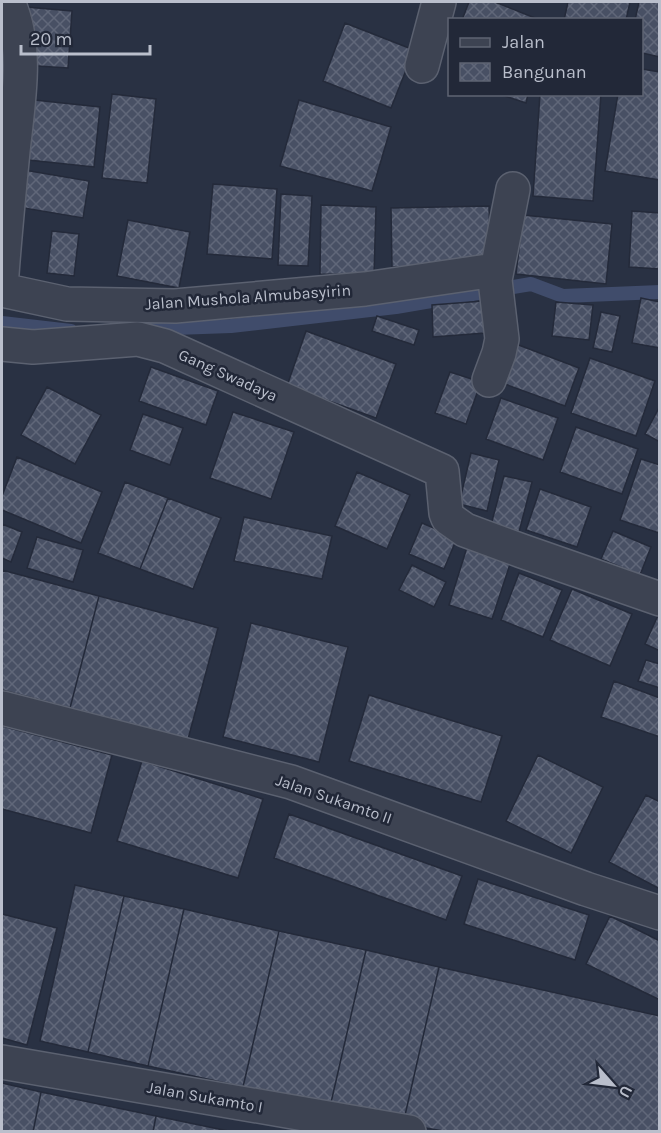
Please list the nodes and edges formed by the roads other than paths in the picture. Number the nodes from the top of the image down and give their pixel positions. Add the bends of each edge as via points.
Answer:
1 (8, 2) edge
2 (439, 2) edge
3 (422, 66) dead end
4 (513, 189) dead end
5 (2, 274) edge
6 (496, 283) junction
7 (2, 290) edge
8 (2, 344) edge
9 (489, 380) dead end
10 (660, 599) edge
11 (2, 708) edge
12 (660, 913) edge
13 (2, 1062) edge
14 (409, 1131) edge

1 - 5 street via 19,38 19,78
2 - 3 street
4 - 6 street
6 - 7 street, Jalan Mushola Almubasyirin via 365,289 175,306 67,304
6 - 9 street via 502,339
8 - 10 street, Gang Swadaya via 33,347 138,339 165,346 442,471 446,513 461,527
11 - 12 street, Jalan Sukamto II via 291,782
13 - 14 street, Jalan Sukamto I

